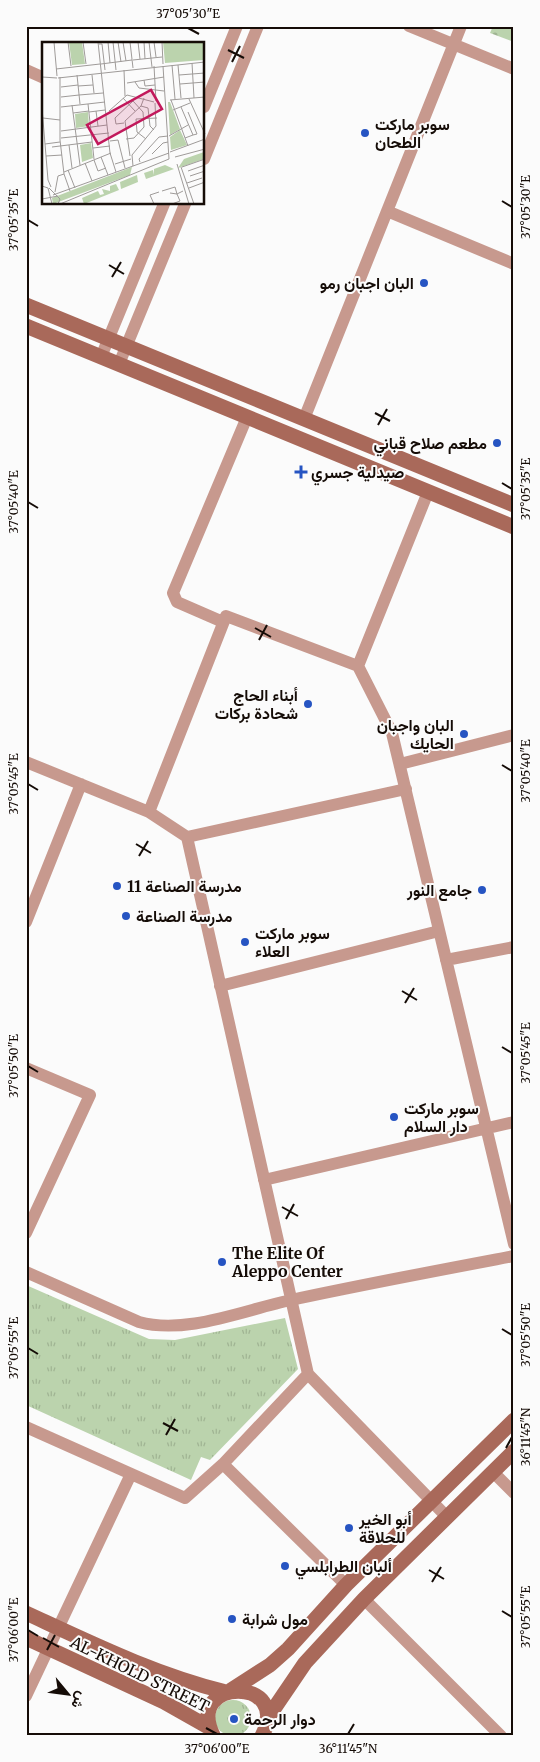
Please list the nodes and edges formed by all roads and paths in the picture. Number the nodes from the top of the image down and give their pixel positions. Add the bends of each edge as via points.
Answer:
1 (237, 26) edge
2 (258, 26) edge
3 (409, 26) edge
4 (461, 26) edge
5 (454, 44) junction
6 (514, 69) edge
7 (26, 70) edge
8 (42, 77) edge
9 (205, 105) edge
10 (205, 157) edge
11 (164, 205) edge
12 (185, 205) edge
13 (387, 211) junction
14 (514, 264) edge
15 (26, 305) edge
16 (26, 326) edge
17 (108, 338) junction
18 (127, 346) junction
19 (101, 357) junction
20 (119, 364) junction
21 (237, 391) junction
22 (229, 409) junction
23 (247, 416) junction
24 (304, 419) junction
25 (428, 492) junction
26 (514, 505) edge
27 (514, 527) edge
28 (223, 622) junction
29 (358, 666) junction
30 (514, 736) edge
31 (26, 762) edge
32 (400, 764) junction
33 (81, 784) junction
34 (406, 789) junction
35 (149, 812) junction
36 (187, 837) junction
37 (26, 922) edge
38 (439, 930) junction
39 (514, 947) edge
40 (446, 960) junction
41 (220, 986) junction
42 (26, 1068) edge
43 (514, 1122) edge
44 (486, 1128) junction
45 (264, 1180) junction
46 (26, 1233) edge
47 (514, 1244) edge
48 (514, 1256) edge
49 (26, 1272) edge
50 (291, 1300) junction
51 (308, 1374) junction
52 (514, 1420) edge
53 (26, 1427) edge
54 (514, 1451) edge
55 (223, 1464) junction
56 (493, 1472) junction
57 (131, 1474) junction
58 (514, 1493) edge
59 (431, 1501) junction
60 (447, 1517) junction
61 (346, 1585) junction
62 (364, 1599) junction
63 (26, 1613) edge
64 (58, 1628) junction
65 (26, 1638) edge
66 (49, 1648) junction
67 (228, 1691) junction
68 (26, 1696) edge
69 (267, 1719) junction
70 (212, 1732) edge
71 (262, 1736) edge
72 (501, 1736) edge

1 - 9 street
2 - 10 street
3 - 5 street
4 - 5 street
5 - 6 street
5 - 13 street
7 - 8 street
11 - 17 street
12 - 18 street
13 - 14 street
13 - 24 street
15 - 17 street
16 - 19 street
17 - 18 street
17 - 19 street
18 - 20 street
18 - 21 street
19 - 20 street
20 - 22 street
21 - 22 street
21 - 24 street
22 - 23 street
23 - 25 street
23 - 28 street via 173,593 177,602
24 - 26 street
25 - 27 street
25 - 29 street
28 - 29 street via 226,616
28 - 35 street
29 - 32 street via 392,733
30 - 32 street
31 - 33 street
32 - 34 street
33 - 35 street
33 - 37 street
34 - 36 street
34 - 38 street
35 - 36 street
36 - 41 street
38 - 40 street
38 - 41 street
39 - 40 street
40 - 44 street
41 - 45 street
42 - 46 street via 90,1095
43 - 44 street
44 - 45 street
44 - 47 street
45 - 50 street
48 - 50 street
49 - 50 street via 155,1326 182,1326
50 - 51 street
51 - 55 street
51 - 59 street
52 - 59 street
53 - 57 street
54 - 56 street
55 - 57 street via 185,1498
55 - 61 street
56 - 58 street
56 - 60 street
57 - 64 street
59 - 60 street
59 - 61 street
60 - 62 street
61 - 67 street via 288,1649 270,1665
62 - 69 street via 305,1663
62 - 72 street
63 - 64 street
64 - 66 street
64 - 67 street via 174,1677
65 - 66 street, AL-KHOLD STREET
66 - 68 street
66 - 70 street, AL-KHOLD STREET via 178,1709
67 - 69 street via 240,1689 256,1696 262,1702
67 - 70 street via 211,1707 208,1718
69 - 71 street

